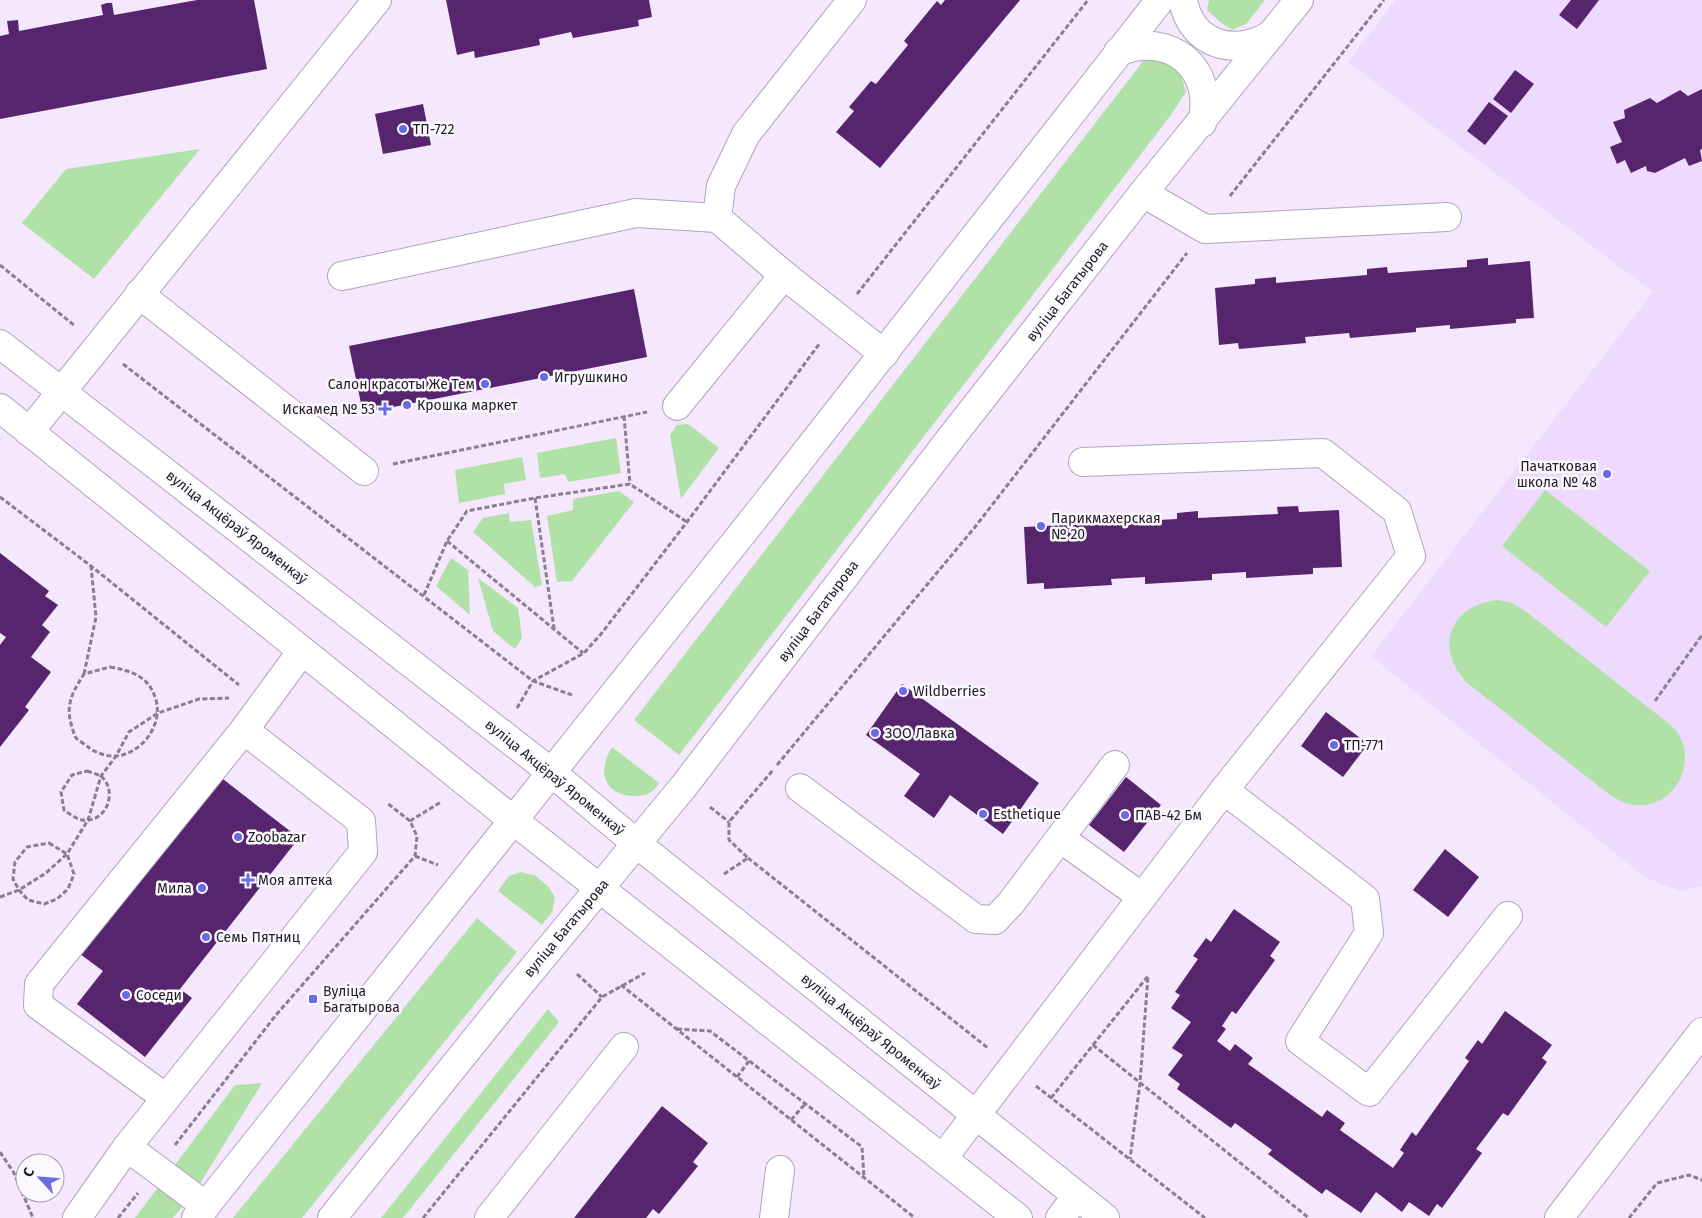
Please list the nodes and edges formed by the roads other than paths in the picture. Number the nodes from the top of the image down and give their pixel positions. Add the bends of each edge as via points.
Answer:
1 (377, 0) edge
2 (852, 0) edge
3 (1160, 0) edge
4 (1183, 0) edge
5 (1299, 0) edge
6 (1272, 33) junction
7 (1118, 52) junction
8 (1202, 123) junction
9 (1143, 193) junction
10 (717, 218) junction
11 (1447, 218) dead end
12 (784, 275) junction
13 (342, 276) dead end
14 (139, 294) junction
15 (0, 344) edge
16 (884, 354) junction
17 (62, 392) junction
18 (677, 406) road end
19 (0, 408) edge
20 (29, 432) junction
21 (1082, 462) dead end
22 (364, 471) road end
23 (302, 651) junction
24 (244, 730) junction
25 (1115, 765) dead end
26 (551, 772) junction
27 (800, 788) dead end
28 (1224, 790) junction
29 (513, 820) junction
30 (1060, 838) junction
31 (636, 843) junction
32 (600, 888) junction
33 (1142, 898) junction
34 (1508, 916) dead end
35 (1702, 1032) edge
36 (624, 1048) dead end
37 (166, 1098) junction
38 (976, 1115) junction
39 (128, 1147) junction
40 (943, 1158) junction
41 (780, 1170) dead end
42 (1077, 1196) junction
43 (201, 1212) edge
44 (77, 1218) edge
45 (332, 1218) edge
46 (489, 1218) edge
47 (774, 1218) edge
48 (1018, 1218) edge
49 (1060, 1218) edge
50 (1104, 1218) edge
51 (1559, 1218) edge

1 - 14 street
2 - 10 street via 746,134 721,186
3 - 7 street
4 - 6 street via 1190,22 1200,33 1223,45 1249,45
5 - 6 street, вуліца Багатырова
6 - 8 street, вуліца Багатырова
7 - 8 street via 1131,47 1160,46 1185,59 1201,81 1205,109
7 - 16 street
8 - 9 street, вуліца Багатырова
9 - 11 street via 1205,230
9 - 31 street, вуліца Багатырова via 684,786
10 - 12 street
10 - 13 street via 636,212
12 - 16 street
12 - 18 street
14 - 17 street
14 - 22 street
15 - 17 street, вуліца Акцёраў Яроменкаў
16 - 26 street
17 - 20 street
17 - 26 street, вуліца Акцёраў Яроменкаў
19 - 20 street
20 - 23 street
21 - 28 street via 1322,453 1397,510 1411,556
23 - 24 street via 259,701
23 - 29 street
24 - 37 street via 361,821 363,852
24 - 37 street via 39,984 38,1005
25 - 30 street
26 - 29 street
26 - 31 street, вуліца Акцёраў Яроменкаў
27 - 30 street via 976,919 995,920
28 - 33 street
28 - 34 street via 1366,899 1369,933 1300,1041 1369,1092
29 - 32 street
29 - 43 street
30 - 33 street
31 - 32 street, вуліца Багатырова
31 - 38 street, вуліца Акцёраў Яроменкаў
32 - 40 street
32 - 45 street, вуліца Багатырова
33 - 38 street
35 - 51 street
36 - 46 street
37 - 39 street
38 - 40 street
38 - 42 street, вуліца Акцёраў Яроменкаў
39 - 43 street
39 - 44 street
40 - 48 street
41 - 47 street
42 - 49 street
42 - 50 street, вуліца Акцёраў Яроменкаў

